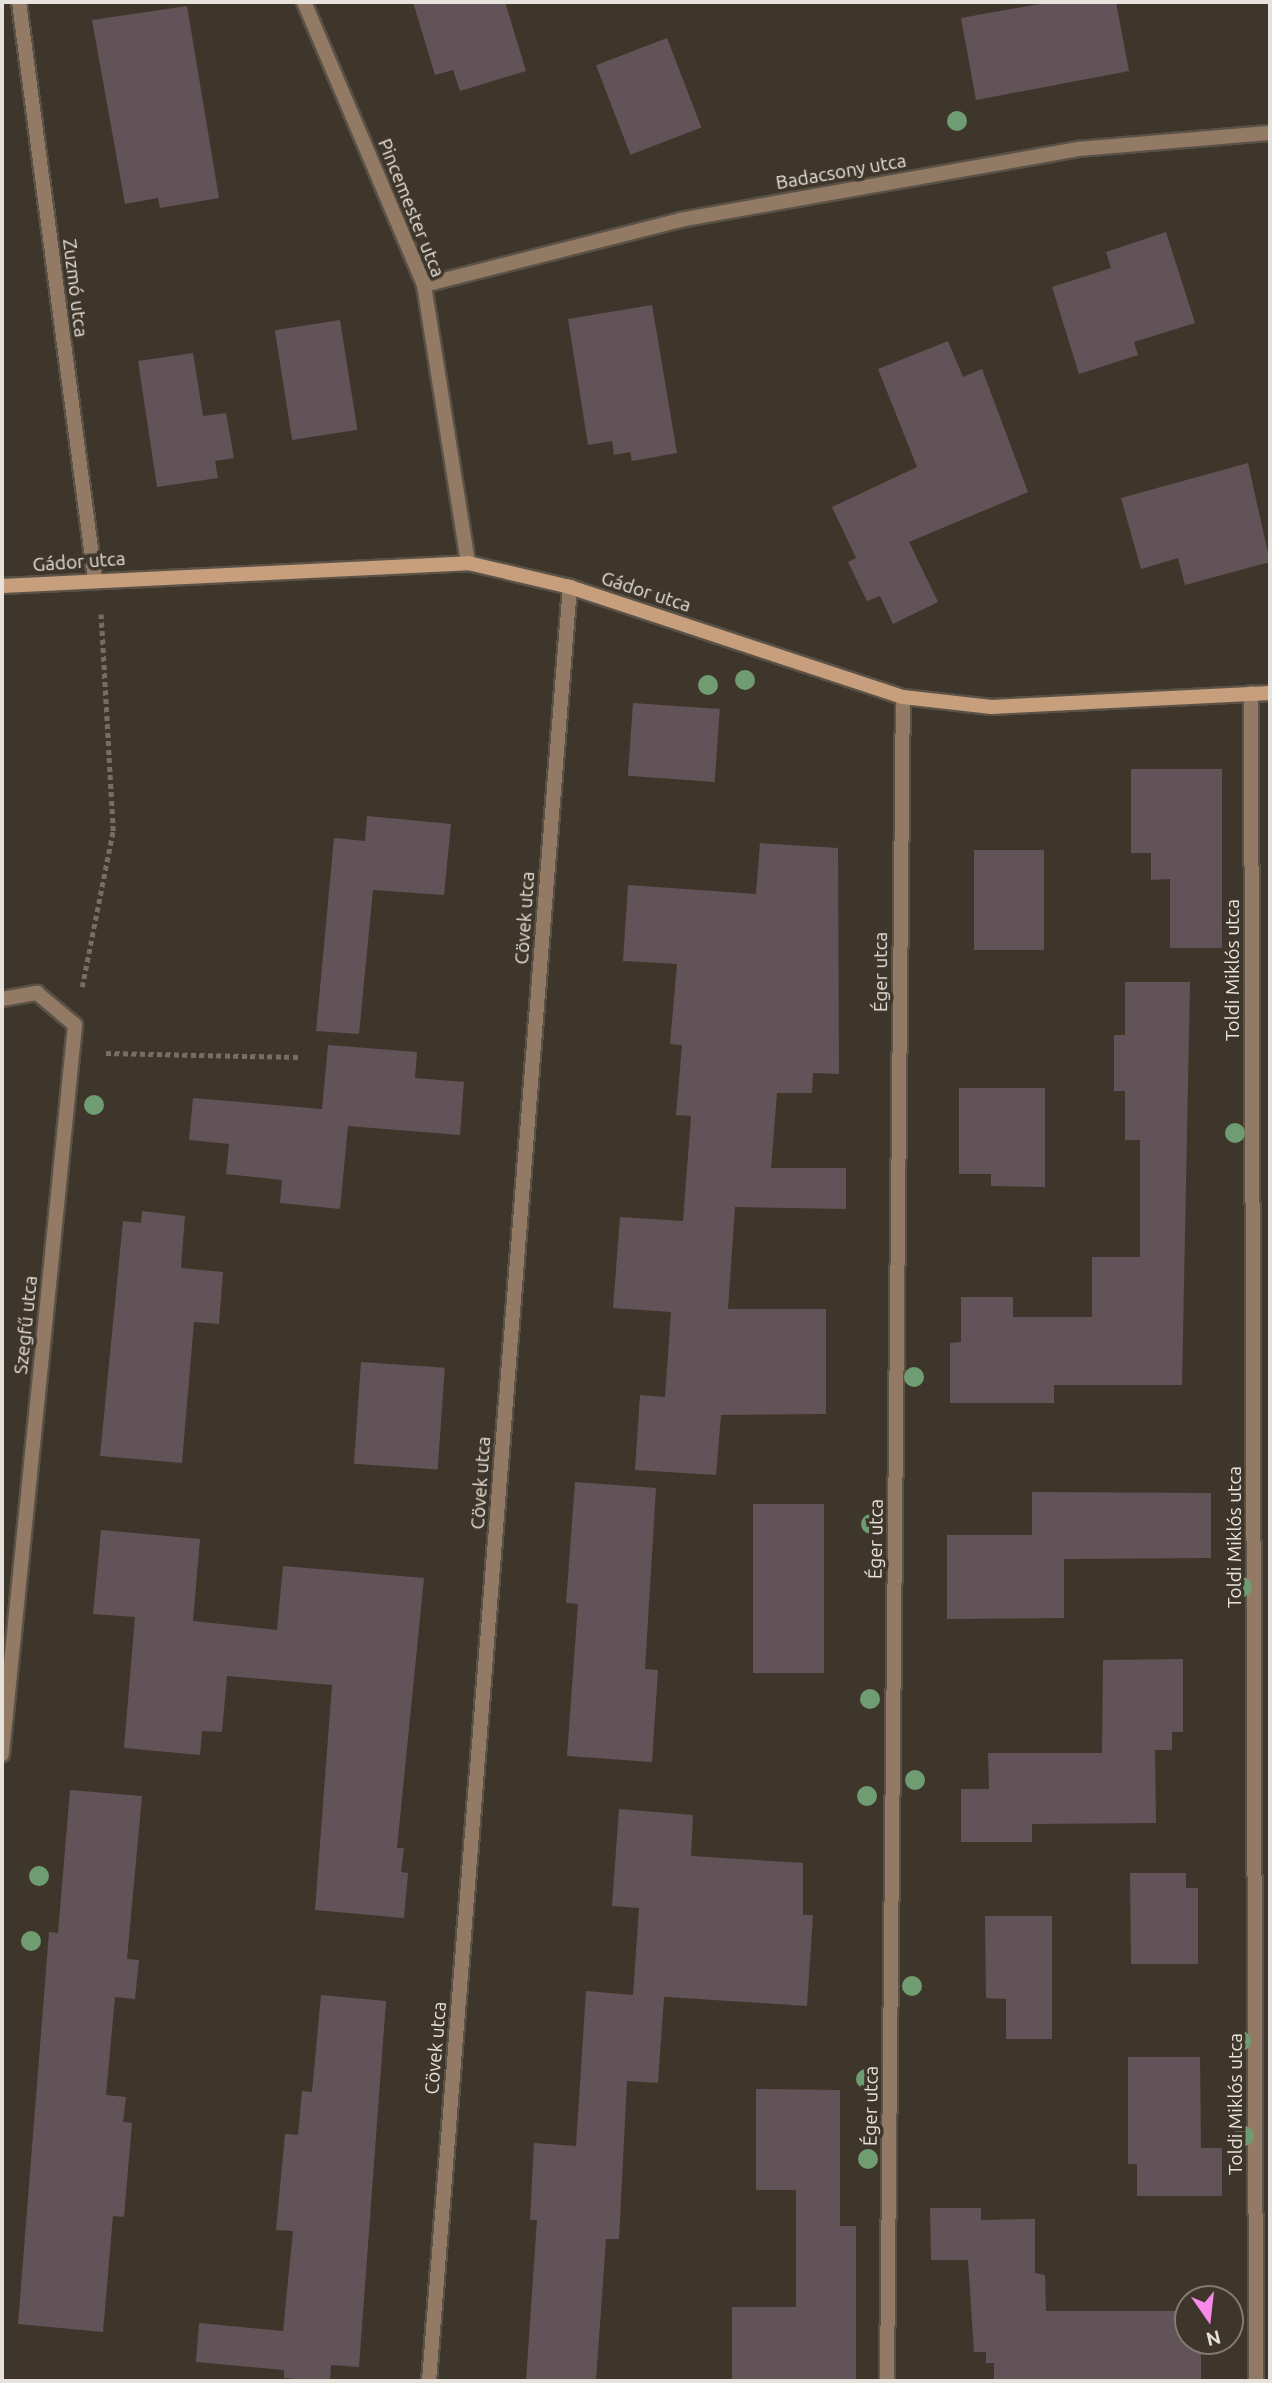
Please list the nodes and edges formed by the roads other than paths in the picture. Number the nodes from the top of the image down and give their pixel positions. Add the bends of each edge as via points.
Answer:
1 (19, 2) edge
2 (304, 2) edge
3 (1270, 133) edge
4 (424, 285) junction
5 (468, 564) junction
6 (94, 579) junction
7 (2, 586) edge
8 (570, 587) junction
9 (1270, 692) edge
10 (1251, 693) junction
11 (903, 696) junction
12 (2, 999) edge
13 (2, 1754) edge
14 (429, 2381) edge
15 (887, 2381) edge
16 (1256, 2381) edge

1 - 6 street, Zuzmó utca
2 - 4 street, Pincemester utca
3 - 4 street, Badacsony utca via 1079,149 680,220
4 - 5 street, Pincemester utca
5 - 6 street, Gádor utca
5 - 8 street, Gádor utca
6 - 7 street, Gádor utca
8 - 11 street, Gádor utca
8 - 14 street, Cövek utca
9 - 10 street, Gádor utca
10 - 11 street, Gádor utca via 991,707
10 - 16 street, Toldi Miklós utca
11 - 15 street, Éger utca
12 - 13 street, Szegfű utca via 37,993 75,1025

